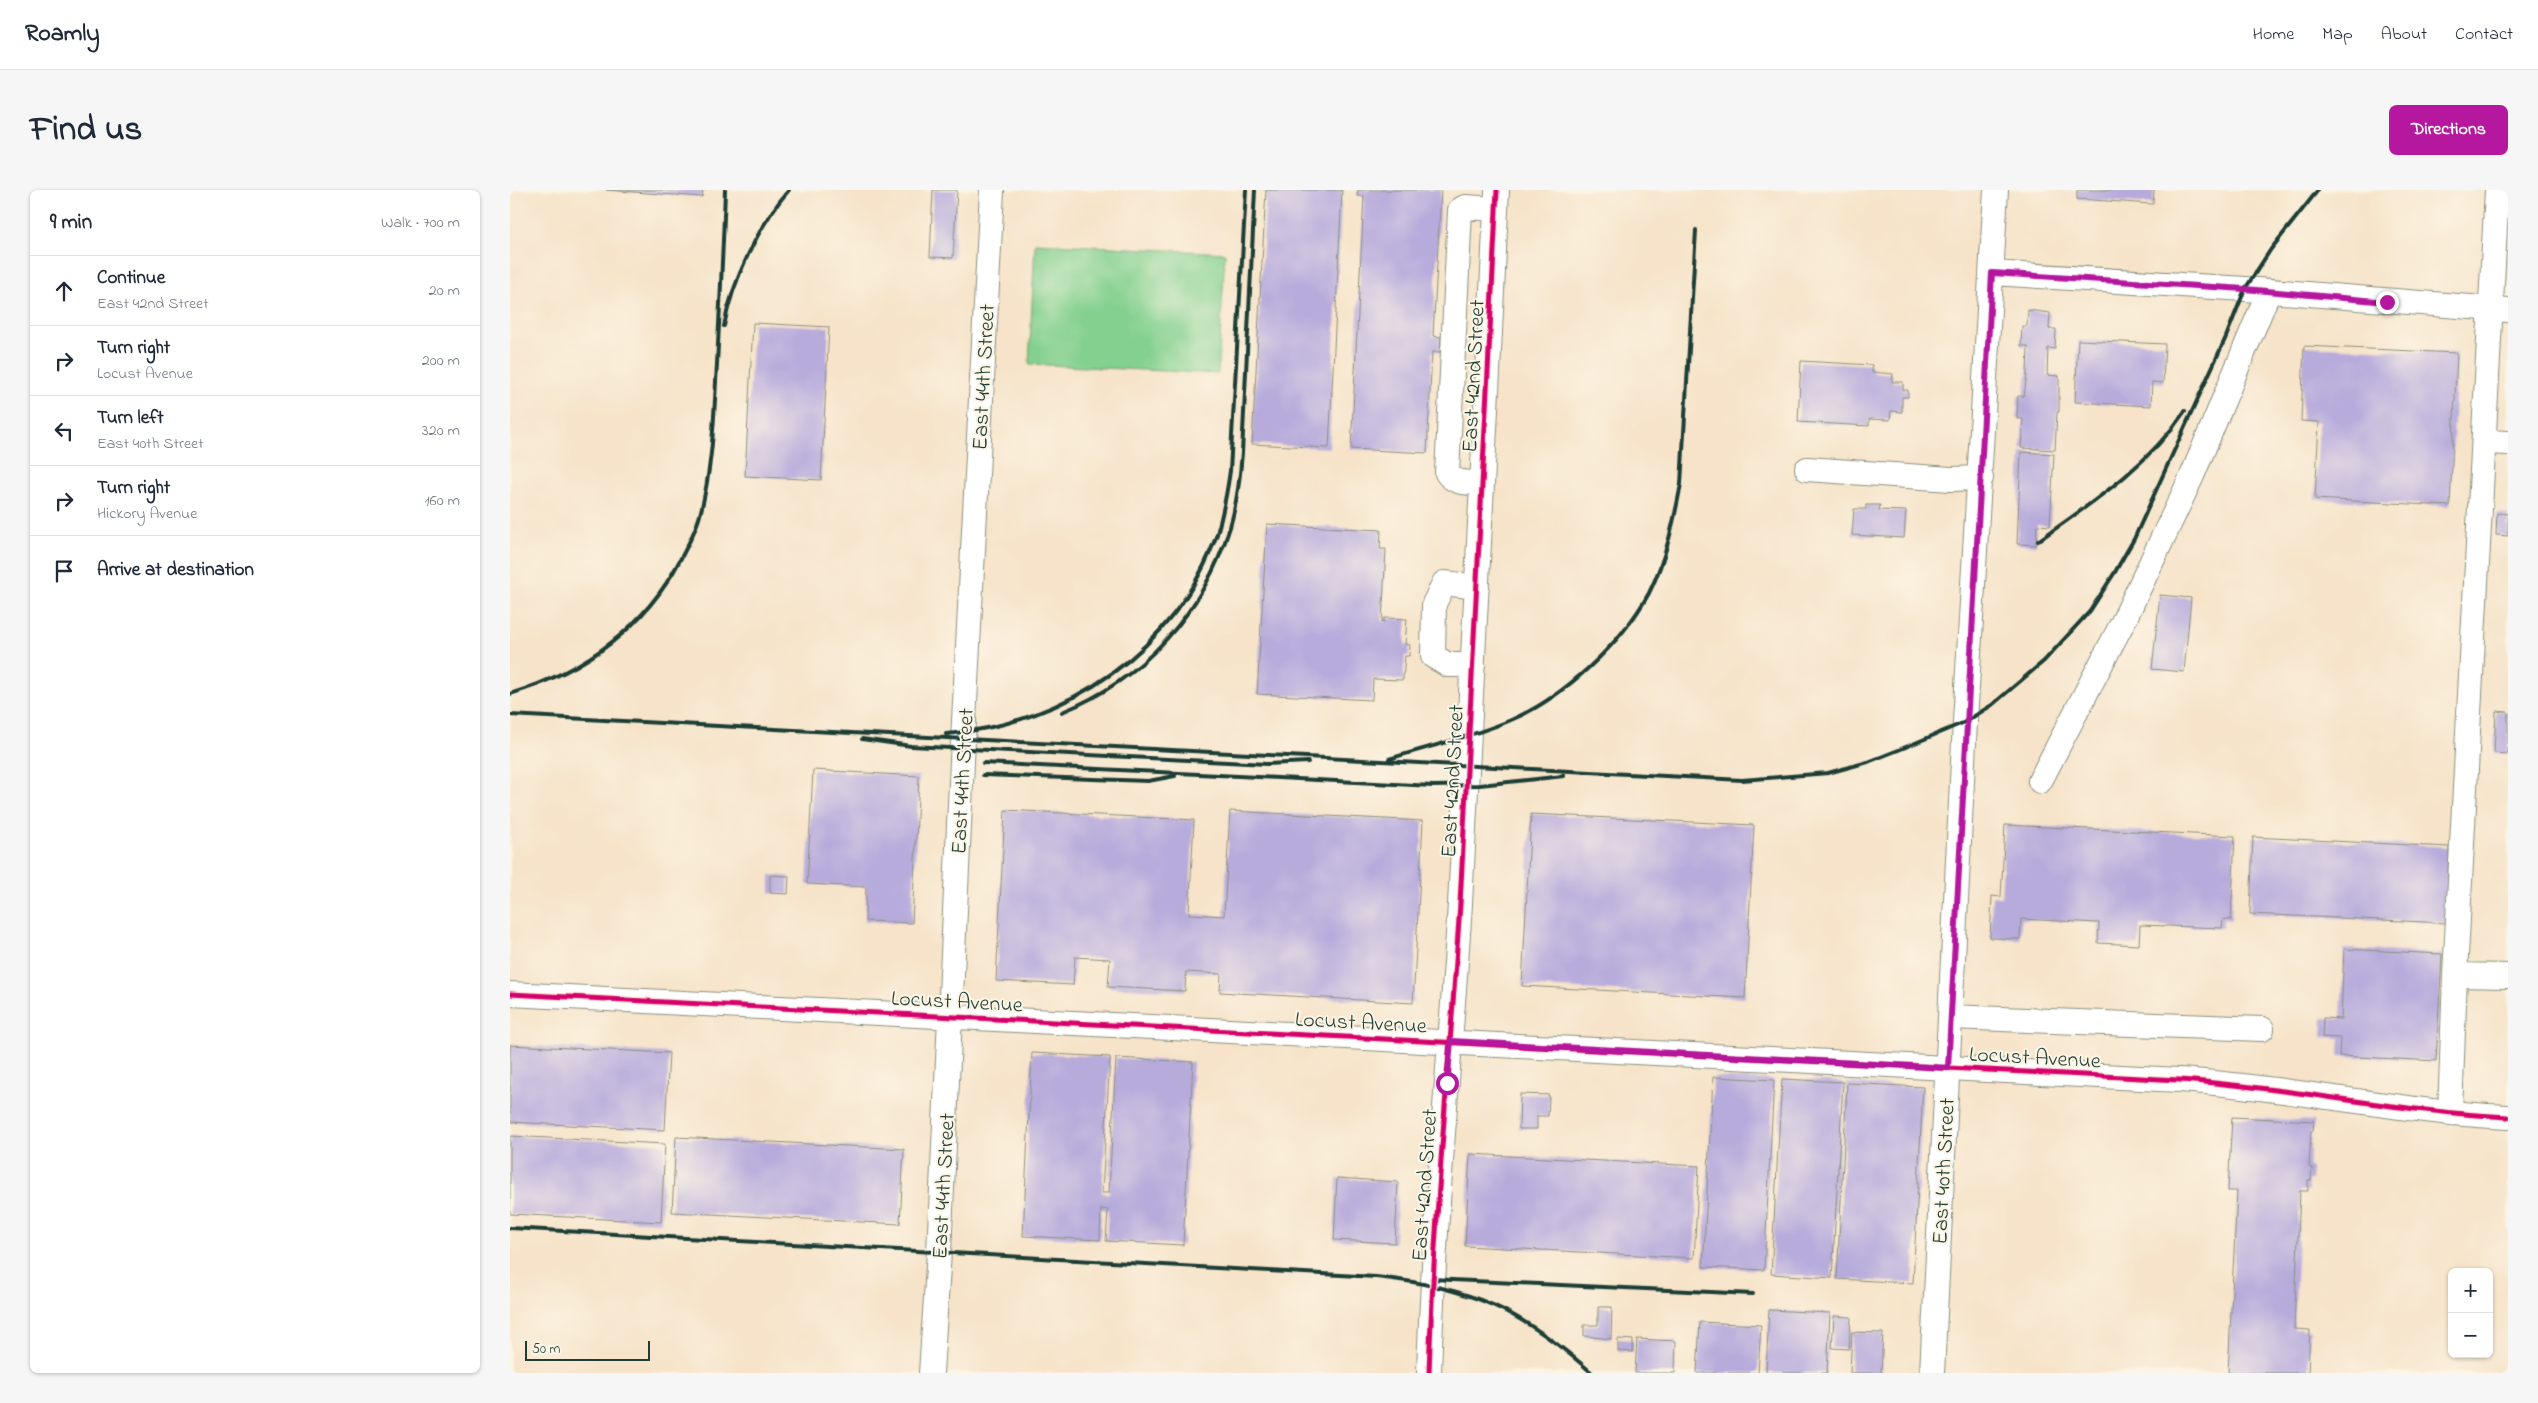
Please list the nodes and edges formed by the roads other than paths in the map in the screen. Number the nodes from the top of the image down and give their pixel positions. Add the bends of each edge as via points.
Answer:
1 (992, 190) edge
2 (1996, 190) edge
3 (2497, 190) edge
4 (1497, 200) edge
5 (1992, 273) junction
6 (2269, 290) junction
7 (1492, 293) junction
8 (1456, 299) junction
9 (2499, 309) edge
10 (2484, 442) junction
11 (2508, 442) edge
12 (1807, 468) dead end
13 (1981, 478) junction
14 (1482, 483) junction
15 (1477, 587) junction
16 (1473, 665) junction
17 (2040, 781) dead end
18 (2455, 975) junction
19 (2508, 976) edge
20 (510, 994) edge
21 (950, 1016) junction
22 (1950, 1017) junction
23 (2262, 1029) dead end
24 (1451, 1041) junction
25 (1948, 1068) junction
26 (2450, 1114) junction
27 (2508, 1117) edge
28 (931, 1373) edge
29 (1429, 1373) edge
30 (1932, 1373) edge

1 - 21 street, East 44th Street
2 - 5 street, East 40th Street
3 - 9 street
4 - 7 street, East 42nd Street
4 - 8 street via 1460,210
5 - 6 street
5 - 13 street, East 40th Street
6 - 9 street
6 - 17 street via 2187,485 2124,620
7 - 8 street
7 - 14 street, East 42nd Street
8 - 14 street via 1447,473 1452,480
9 - 10 street
10 - 11 street
10 - 18 street
12 - 13 street via 1951,479
13 - 22 street, East 40th Street
14 - 15 street, East 42nd Street
15 - 16 street, East 42nd Street
15 - 16 street via 1444,583 1434,604 1433,656 1448,665
16 - 24 street, East 42nd Street
18 - 19 street
18 - 26 street
20 - 21 street, Locust Avenue
21 - 24 street, Locust Avenue
21 - 28 street, East 44th Street
22 - 23 street
22 - 25 street, East 40th Street
24 - 25 street, Locust Avenue
24 - 29 street, East 42nd Street via 1432,1279
25 - 26 street, Locust Avenue via 2219,1083
25 - 30 street, East 40th Street
26 - 27 street, Locust Avenue

